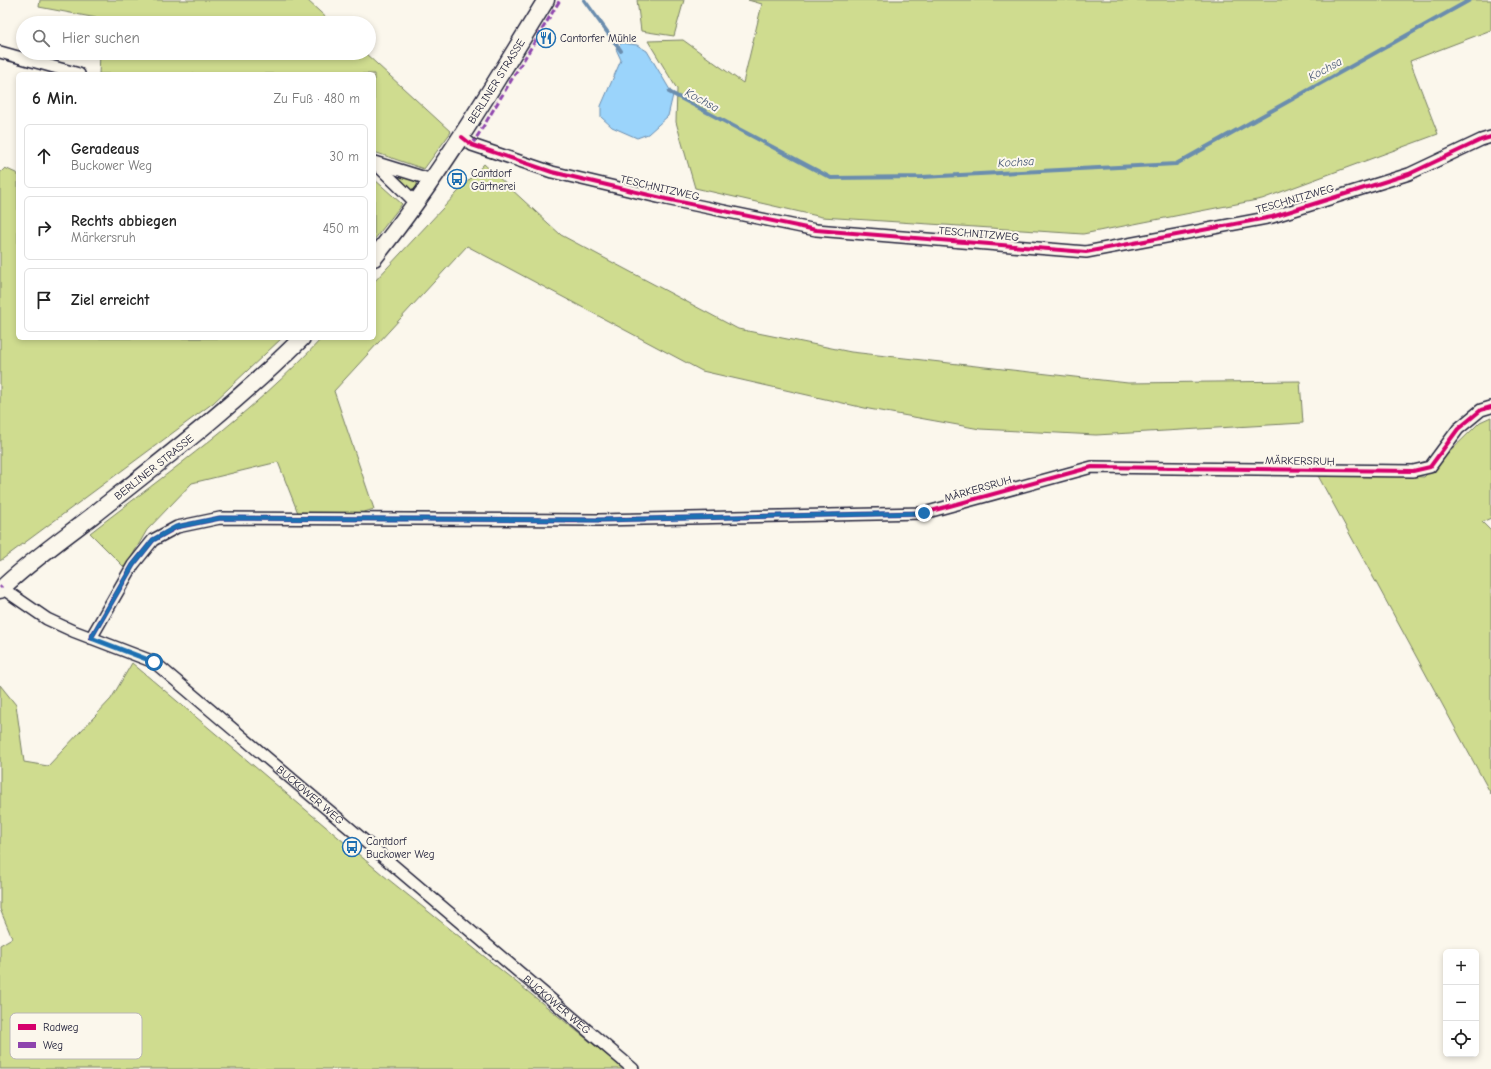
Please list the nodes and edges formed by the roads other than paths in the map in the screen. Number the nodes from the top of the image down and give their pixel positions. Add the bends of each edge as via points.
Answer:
1 (546, 0) edge
2 (0, 52) edge
3 (16, 56) edge
4 (29, 60) edge
5 (72, 72) edge
6 (462, 137) junction
7 (1491, 137) edge
8 (376, 163) edge
9 (376, 164) edge
10 (432, 180) junction
11 (416, 203) junction
12 (376, 255) edge
13 (300, 340) edge
14 (1491, 407) edge
15 (1, 589) edge
16 (91, 638) junction
17 (633, 1069) edge

1 - 6 main road, BERLINER STRASSE
2 - 3 street
4 - 5 street
6 - 7 street, TESCHNITZWEG via 472,145 552,172 816,230 1086,252 1272,217 1409,174
6 - 10 main road, BERLINER STRASSE
8 - 10 street
9 - 11 street
10 - 11 main road, BERLINER STRASSE
11 - 12 main road, BERLINER STRASSE
13 - 15 main road, BERLINER STRASSE via 221,414
14 - 16 street, MÄRKERSRUH via 1481,410 1458,429 1430,467 1413,471 1092,467 924,513 599,520 220,518 176,527 153,540 133,565
15 - 16 street, BUCKOWER WEG via 47,619
16 - 17 street, BUCKOWER WEG via 154,662

